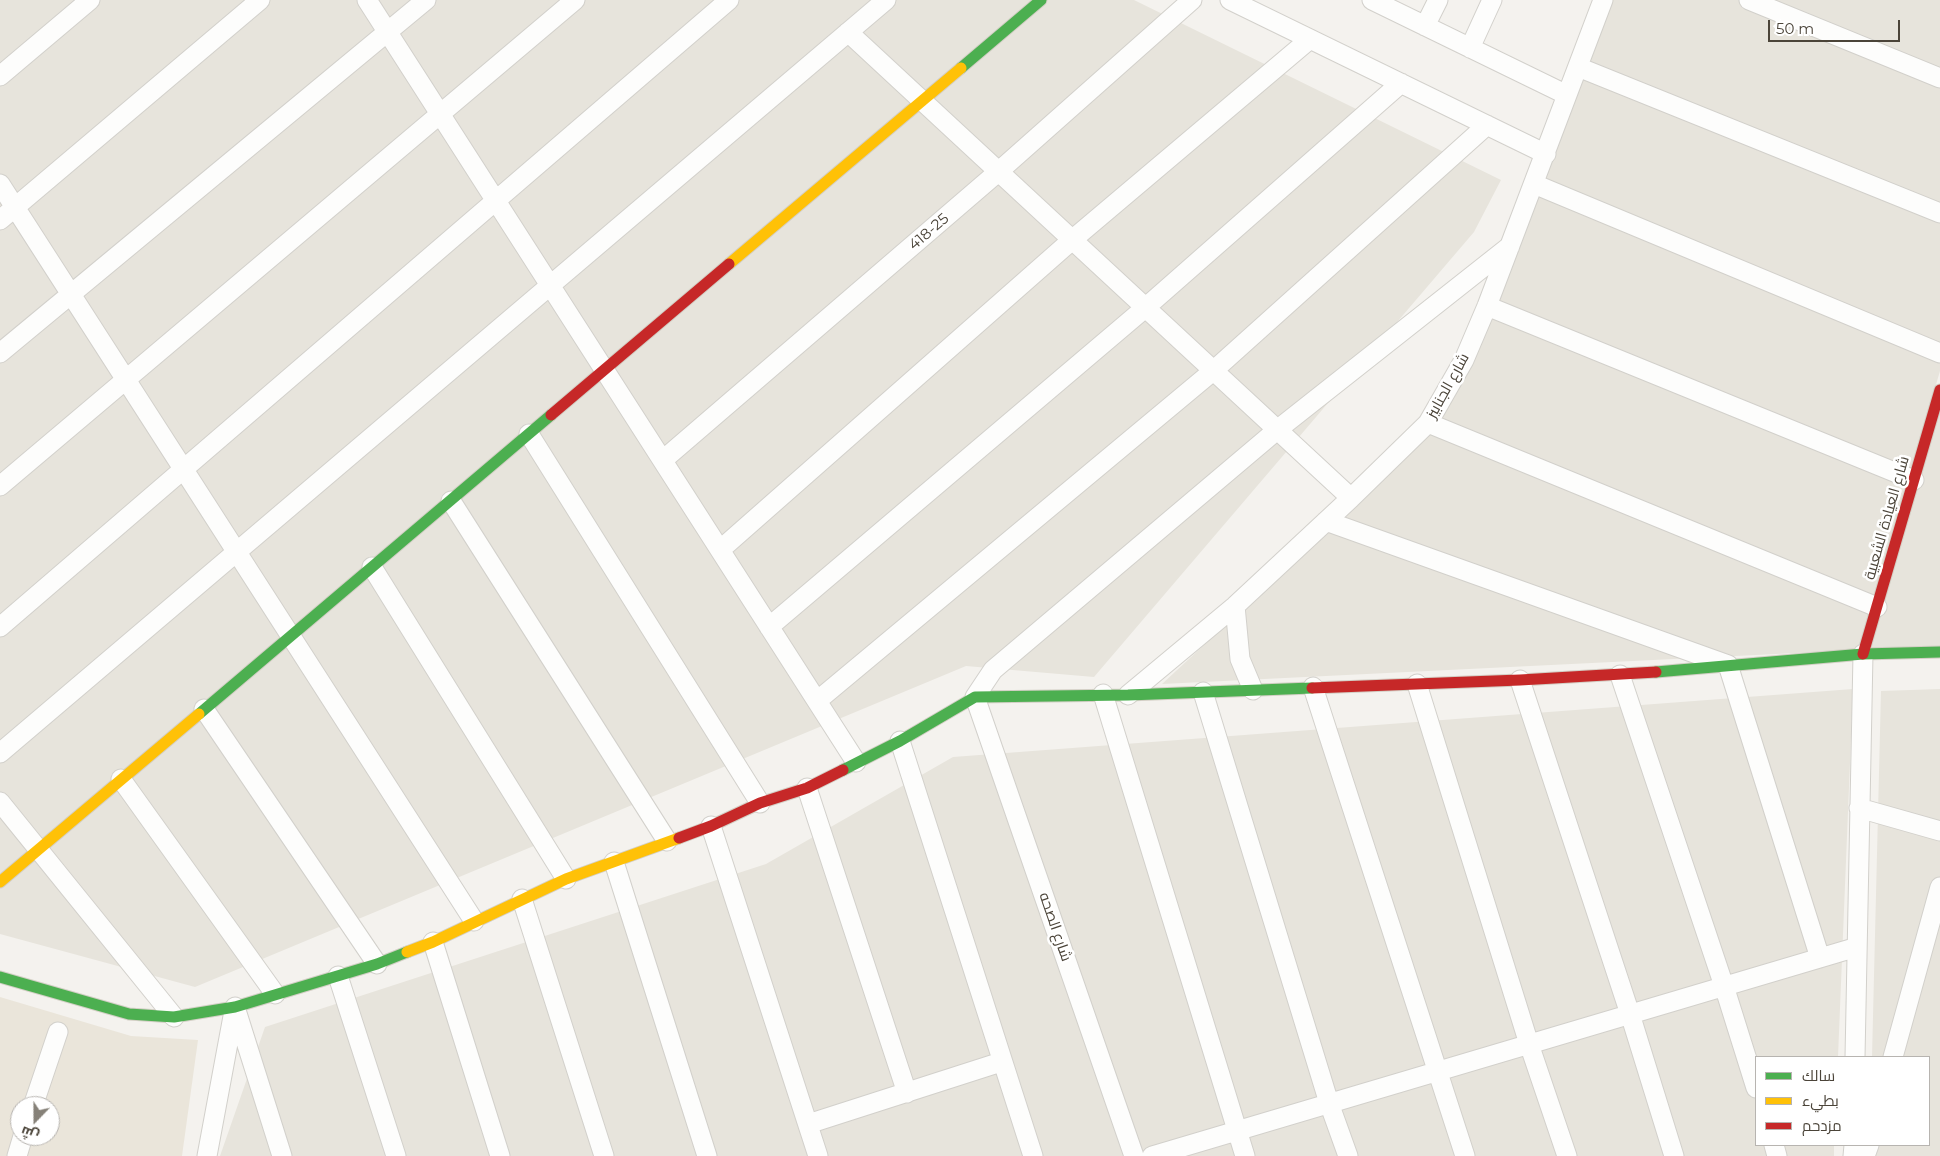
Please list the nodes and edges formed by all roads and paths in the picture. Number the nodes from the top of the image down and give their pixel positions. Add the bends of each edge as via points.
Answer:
1 (90, 0) edge
2 (260, 0) edge
3 (367, 0) edge
4 (426, 0) edge
5 (575, 0) edge
6 (729, 0) edge
7 (886, 0) edge
8 (1042, 0) edge
9 (1192, 0) edge
10 (1230, 0) edge
11 (1438, 0) edge
12 (1492, 0) edge
13 (1603, 0) edge
14 (1750, 0) edge
15 (1379, 2) edge
16 (1425, 26) junction
17 (388, 32) junction
18 (848, 32) junction
19 (1310, 39) junction
20 (1470, 48) junction
21 (1578, 67) junction
22 (0, 76) edge
23 (1940, 78) edge
24 (1401, 83) junction
25 (1567, 95) junction
26 (922, 101) junction
27 (441, 114) junction
28 (1487, 125) junction
29 (1546, 154) junction
30 (998, 172) junction
31 (0, 184) edge
32 (1534, 184) junction
33 (496, 200) junction
34 (15, 208) junction
35 (1940, 213) edge
36 (0, 220) edge
37 (1072, 240) junction
38 (1510, 246) junction
39 (550, 286) junction
40 (71, 294) junction
41 (1487, 306) junction
42 (1145, 308) junction
43 (0, 353) edge
44 (1940, 353) edge
45 (604, 371) junction
46 (1213, 371) junction
47 (126, 380) junction
48 (1940, 390) edge
49 (1428, 423) junction
50 (1277, 430) junction
51 (528, 434) junction
52 (663, 460) junction
53 (184, 468) junction
54 (1914, 480) junction
55 (0, 486) edge
56 (1351, 498) junction
57 (450, 500) junction
58 (1326, 521) junction
59 (720, 550) junction
60 (237, 552) junction
61 (372, 567) junction
62 (1235, 606) junction
63 (1877, 606) junction
64 (0, 627) edge
65 (769, 627) junction
66 (291, 636) junction
67 (1940, 652) edge
68 (1863, 654) junction
69 (1728, 665) junction
70 (1620, 675) junction
71 (1520, 680) junction
72 (1417, 684) junction
73 (1313, 687) junction
74 (1253, 690) junction
75 (1203, 692) junction
76 (1103, 694) junction
77 (1128, 694) junction
78 (975, 697) junction
79 (817, 701) junction
80 (204, 709) junction
81 (900, 741) junction
82 (0, 753) edge
83 (856, 762) junction
84 (121, 779) junction
85 (806, 788) junction
86 (0, 802) edge
87 (760, 803) junction
88 (1859, 808) junction
89 (711, 826) junction
90 (1940, 831) edge
91 (667, 841) junction
92 (38, 850) junction
93 (614, 862) junction
94 (566, 879) junction
95 (0, 882) edge
96 (1940, 887) edge
97 (522, 899) junction
98 (474, 922) junction
99 (433, 942) junction
100 (1857, 947) junction
101 (1820, 958) junction
102 (377, 964) junction
103 (338, 976) junction
104 (0, 977) edge
105 (1724, 986) junction
106 (275, 994) junction
107 (235, 1007) junction
108 (1630, 1014) junction
109 (174, 1017) junction
110 (58, 1032) dead end
111 (1529, 1044) junction
112 (1856, 1056) edge
113 (1893, 1056) edge
114 (1001, 1062) junction
115 (1438, 1071) junction
116 (1755, 1085) edge
117 (907, 1093) junction
118 (36, 1096) edge
119 (1329, 1104) junction
120 (808, 1124) junction
121 (1236, 1131) junction
122 (207, 1156) edge
123 (282, 1156) edge
124 (396, 1156) edge
125 (500, 1156) edge
126 (604, 1156) edge
127 (707, 1156) edge
128 (818, 1156) edge
129 (1033, 1156) edge
130 (1134, 1156) edge
131 (1152, 1156) edge
132 (1244, 1156) edge
133 (1348, 1156) edge
134 (1465, 1156) edge
135 (1567, 1156) edge
136 (1674, 1156) edge

1 - 22 street
2 - 34 street
3 - 17 street
4 - 17 street
5 - 27 street
6 - 33 street
7 - 18 street
8 - 26 street
9 - 30 street, 418-25
10 - 19 street
11 - 16 street
12 - 20 street
13 - 21 street, شارع الجنابيز
14 - 23 street
15 - 16 street
16 - 20 street
17 - 27 street
17 - 40 street
18 - 26 street
18 - 39 street
19 - 24 street
19 - 37 street
20 - 25 street
21 - 25 street, شارع الجنابيز
21 - 35 street
24 - 28 street
24 - 42 street
25 - 29 street, شارع الجنابيز
26 - 30 street
26 - 45 street
27 - 33 street
27 - 47 street
28 - 29 street
28 - 46 street
29 - 32 street, شارع الجنابيز
30 - 37 street
30 - 52 street, 418-25
31 - 34 street
32 - 38 street, شارع الجنابيز
32 - 44 street
33 - 39 street
33 - 53 street
34 - 36 street
34 - 40 street
37 - 42 street
37 - 59 street
38 - 41 street, شارع الجنابيز
38 - 50 street
39 - 45 street
39 - 60 street
40 - 43 street
40 - 47 street
41 - 49 street, شارع الجنابيز via 1464,360
41 - 54 street
42 - 46 street
42 - 65 street
45 - 51 street
45 - 52 street
46 - 50 street
46 - 79 street
47 - 53 street
47 - 55 street
48 - 54 street, شارع العيادة الشعبية
49 - 56 street, شارع الجنابيز
49 - 63 street
50 - 56 street
50 - 78 street via 993,670
51 - 57 street
51 - 87 street
52 - 59 street
53 - 60 street
53 - 64 street
54 - 63 street, شارع العيادة الشعبية
56 - 58 street, شارع الجنابيز
57 - 61 street
57 - 91 street
58 - 62 street, شارع الجنابيز
58 - 69 street
59 - 65 street
60 - 66 street
60 - 82 street
61 - 66 street
61 - 94 street
62 - 74 street via 1240,659
62 - 77 street, شارع الجنابيز
63 - 68 street, شارع العيادة الشعبية
65 - 79 street
66 - 80 street
66 - 98 street
67 - 68 street
68 - 69 street
68 - 88 street
69 - 70 street
69 - 101 street
70 - 71 street
70 - 105 street
71 - 72 street
71 - 108 street
72 - 73 street
72 - 111 street
73 - 74 street
73 - 115 street
74 - 75 street
75 - 77 street
75 - 119 street
76 - 77 street
76 - 78 street
76 - 121 street
78 - 81 street
78 - 130 street, شارع الصحه
79 - 83 street
80 - 84 street
80 - 102 street
81 - 83 street
81 - 114 street
83 - 85 street
84 - 92 street
84 - 106 street
85 - 87 street
85 - 117 street
86 - 92 street
87 - 89 street
88 - 90 street
88 - 100 street
89 - 91 street
89 - 120 street
91 - 93 street
92 - 95 street
92 - 109 street
93 - 94 street
93 - 127 street
94 - 97 street
96 - 113 street
97 - 98 street
97 - 126 street
98 - 99 street
99 - 102 street
99 - 125 street
100 - 101 street
100 - 112 street
101 - 105 street
102 - 103 street
103 - 106 street
103 - 124 street
104 - 109 street via 129,1014
105 - 108 street
105 - 116 street
106 - 107 street
107 - 109 street
107 - 122 street
107 - 123 street
108 - 111 street
108 - 136 street
110 - 118 street
111 - 115 street
111 - 135 street
114 - 117 street
114 - 129 street
115 - 119 street
115 - 134 street
117 - 120 street
119 - 121 street
119 - 133 street
120 - 128 street
121 - 131 street
121 - 132 street

